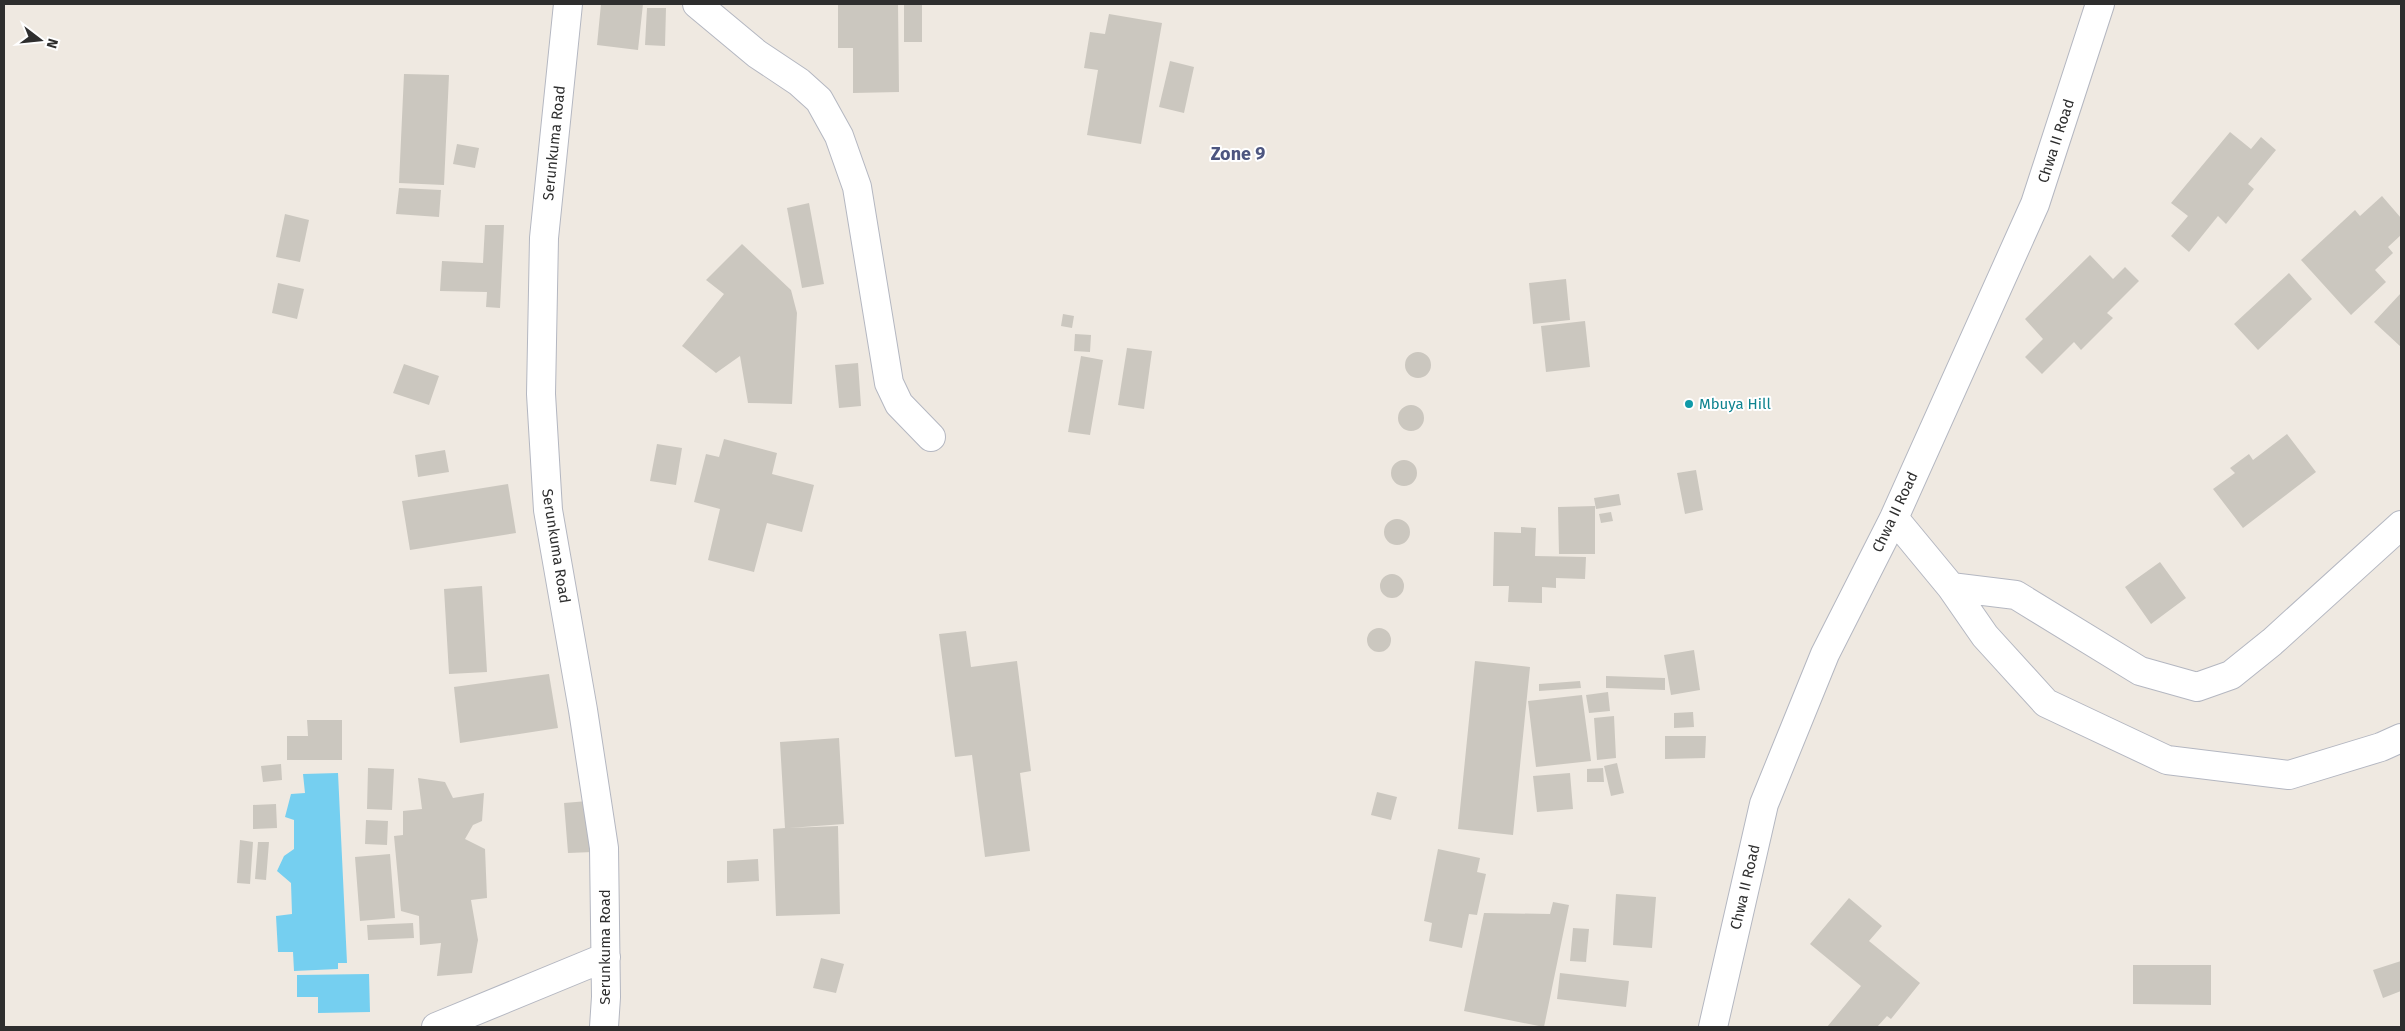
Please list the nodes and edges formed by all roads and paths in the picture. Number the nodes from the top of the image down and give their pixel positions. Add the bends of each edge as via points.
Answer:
1 (568, 4) edge
2 (697, 4) edge
3 (2100, 4) edge
4 (931, 437) dead end
5 (1894, 518) junction
6 (2401, 525) edge
7 (1951, 587) junction
8 (2401, 738) edge
9 (606, 957) junction
10 (436, 1027) edge
11 (604, 1027) edge
12 (1713, 1027) edge

1 - 9 street, Serunkuma Road via 544,238 541,394 548,510 604,848
2 - 4 street via 819,100 839,136 857,187 889,383 899,404
3 - 5 street, Chwa II Road via 2035,204
5 - 7 street
5 - 12 street, Chwa II Road via 1825,654 1764,804
6 - 7 street via 2231,675 2197,686 2140,671 2016,595
7 - 8 street via 1985,636 2046,703 2167,760 2289,775
9 - 10 street
9 - 11 street, Serunkuma Road

